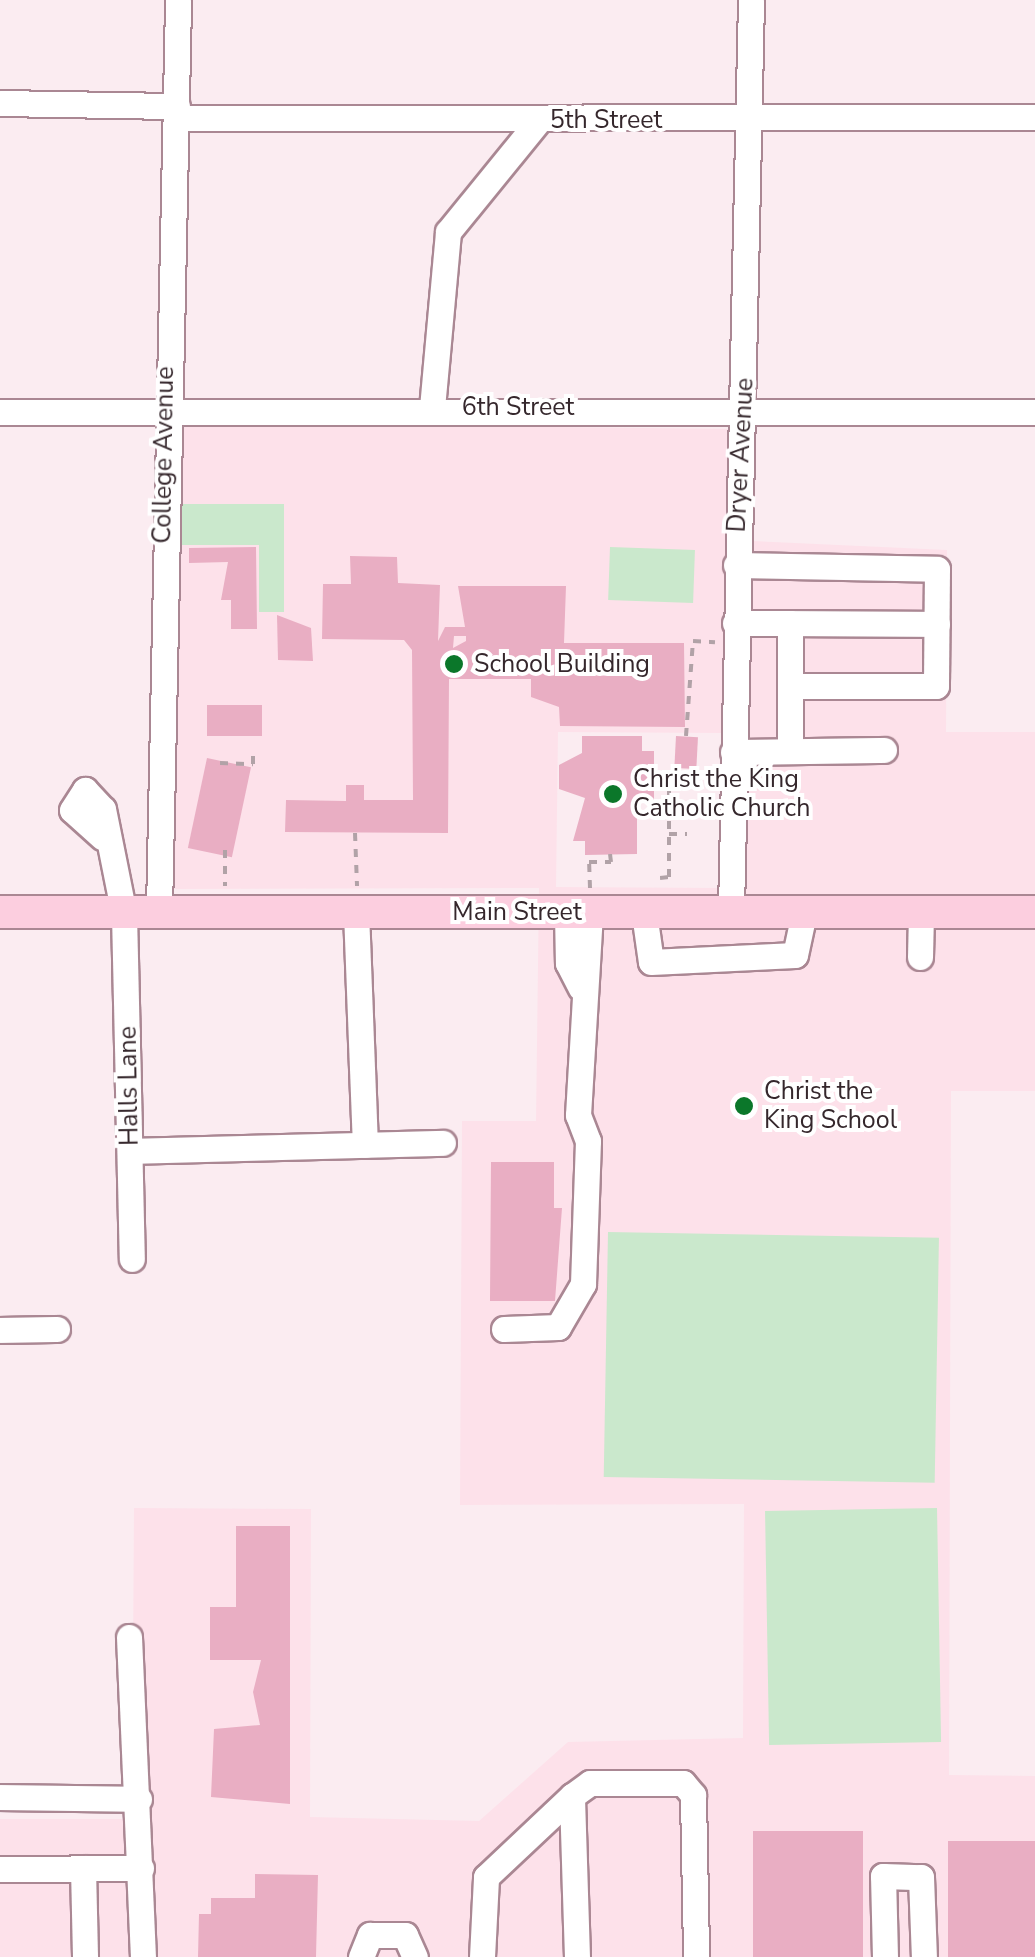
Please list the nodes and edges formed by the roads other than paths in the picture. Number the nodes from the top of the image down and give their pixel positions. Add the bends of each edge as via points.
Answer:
1 (178, 0) edge
2 (752, 0) edge
3 (0, 104) edge
4 (177, 112) junction
5 (748, 116) junction
6 (1035, 117) edge
7 (539, 120) junction
8 (432, 408) junction
9 (166, 411) junction
10 (744, 411) junction
11 (0, 412) edge
12 (1035, 412) edge
13 (736, 566) junction
14 (790, 622) junction
15 (937, 624) junction
16 (735, 632) junction
17 (790, 686) junction
18 (790, 749) junction
19 (884, 750) dead end
20 (733, 752) junction
21 (102, 837) dead end
22 (356, 902) junction
23 (159, 910) junction
24 (732, 910) junction
25 (0, 912) edge
26 (578, 912) junction
27 (644, 912) junction
28 (1035, 912) edge
29 (124, 914) junction
30 (804, 914) junction
31 (921, 914) junction
32 (920, 957) dead end
33 (443, 1143) dead end
34 (364, 1145) junction
35 (130, 1151) junction
36 (132, 1259) dead end
37 (57, 1329) dead end
38 (504, 1329) dead end
39 (0, 1330) edge
40 (129, 1638) dead end
41 (572, 1796) junction
42 (0, 1797) edge
43 (139, 1800) junction
44 (82, 1868) junction
45 (140, 1868) junction
46 (0, 1870) edge
47 (85, 1957) edge
48 (143, 1957) edge
49 (360, 1957) edge
50 (415, 1957) edge
51 (482, 1957) edge
52 (577, 1957) edge
53 (696, 1957) edge
54 (885, 1957) edge
55 (924, 1957) edge

1 - 4 street, College Avenue
2 - 5 street, Dryer Avenue
3 - 4 street, 5th Street
4 - 7 street, 5th Street
4 - 9 street, College Avenue
5 - 6 street, 5th Street
5 - 7 street, 5th Street
5 - 10 street, Dryer Avenue
7 - 8 street via 448,232
8 - 9 street, 6th Street
8 - 10 street, 6th Street
9 - 11 street, 6th Street
9 - 23 street, College Avenue
10 - 12 street, 6th Street
10 - 13 street, Dryer Avenue
13 - 15 street via 937,569
13 - 16 street, Dryer Avenue
14 - 15 street
14 - 16 street
14 - 17 street
15 - 17 street via 936,686
16 - 20 street, Dryer Avenue
17 - 18 street
18 - 19 street
18 - 20 street
20 - 24 street, Dryer Avenue
21 - 29 street, Halls Lane
22 - 23 main road, Main Street
22 - 26 main road, Main Street
22 - 34 street
23 - 29 main road, Main Street
24 - 27 main road, Main Street
24 - 30 main road, Main Street
25 - 29 main road, Main Street
26 - 27 main road, Main Street
26 - 38 street via 583,1284 558,1327
27 - 30 street via 651,962 795,955
28 - 31 main road, Main Street
29 - 35 street, Halls Lane
30 - 31 main road, Main Street
31 - 32 street
33 - 34 street
34 - 35 street
35 - 36 street, Halls Lane
37 - 39 street
40 - 43 street
41 - 51 street via 486,1878
41 - 52 street
41 - 53 street via 590,1783 690,1786
42 - 43 street
43 - 45 street
44 - 45 street
44 - 46 street
44 - 47 street
45 - 48 street
49 - 50 street via 370,1935 405,1936
54 - 55 street via 883,1876 922,1877

